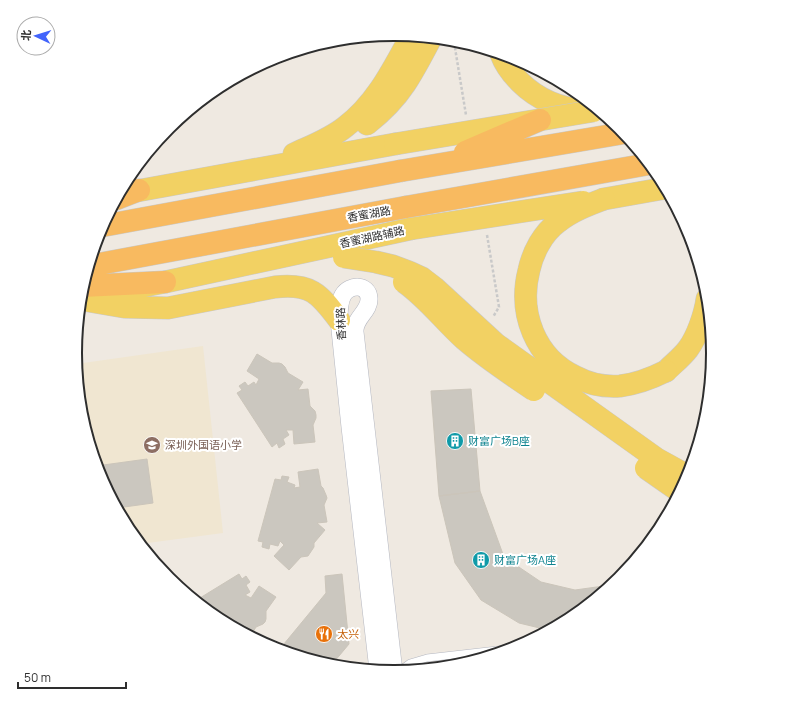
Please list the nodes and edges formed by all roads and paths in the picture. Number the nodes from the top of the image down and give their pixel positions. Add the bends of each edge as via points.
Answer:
1 (423, 43) edge
2 (410, 51) edge
3 (505, 62) edge
4 (590, 111) edge
5 (591, 112) edge
6 (540, 120) junction
7 (617, 135) edge
8 (304, 160) junction
9 (643, 165) edge
10 (434, 166) junction
11 (251, 170) junction
12 (659, 189) edge
13 (129, 192) edge
14 (604, 199) junction
15 (109, 225) edge
16 (272, 259) junction
17 (94, 265) edge
18 (165, 282) junction
19 (89, 286) edge
20 (86, 298) edge
21 (86, 300) edge
22 (703, 313) edge
23 (339, 320) junction
24 (677, 483) edge
25 (482, 652) edge
26 (377, 664) edge
27 (408, 664) edge
28 (393, 665) edge

1 - 2 main road
2 - 8 main road via 405,84 393,100 358,131
2 - 11 main road via 364,110 345,127 327,139
3 - 4 main road, bridge via 513,75 541,99 556,106
5 - 6 main road, bridge
6 - 8 main road, bridge
6 - 10 highway, bridge
7 - 10 highway, bridge
8 - 11 main road
9 - 17 highway, 香蜜湖路, bridge
10 - 15 highway, bridge
11 - 13 main road
12 - 14 main road, 香蜜湖路辅路
14 - 16 main road, 香蜜湖路辅路, bridge via 410,229
14 - 22 main road, bridge via 580,208 558,222 543,238 532,259 526,280 525,301 536,340 546,355 559,367 587,382 602,386 636,384 666,371 678,360 696,334
16 - 18 main road, 香蜜湖路辅路
16 - 24 main road, bridge via 318,255 344,257 398,278 487,357
18 - 19 highway
18 - 20 main road, 香蜜湖路辅路
21 - 23 main road via 124,307 168,308 275,287 299,286 321,296
23 - 26 street, 香林路
23 - 28 street, 香林路 via 339,309 345,292 357,287 367,292 368,307 356,323 354,332
25 - 27 lane via 427,658

